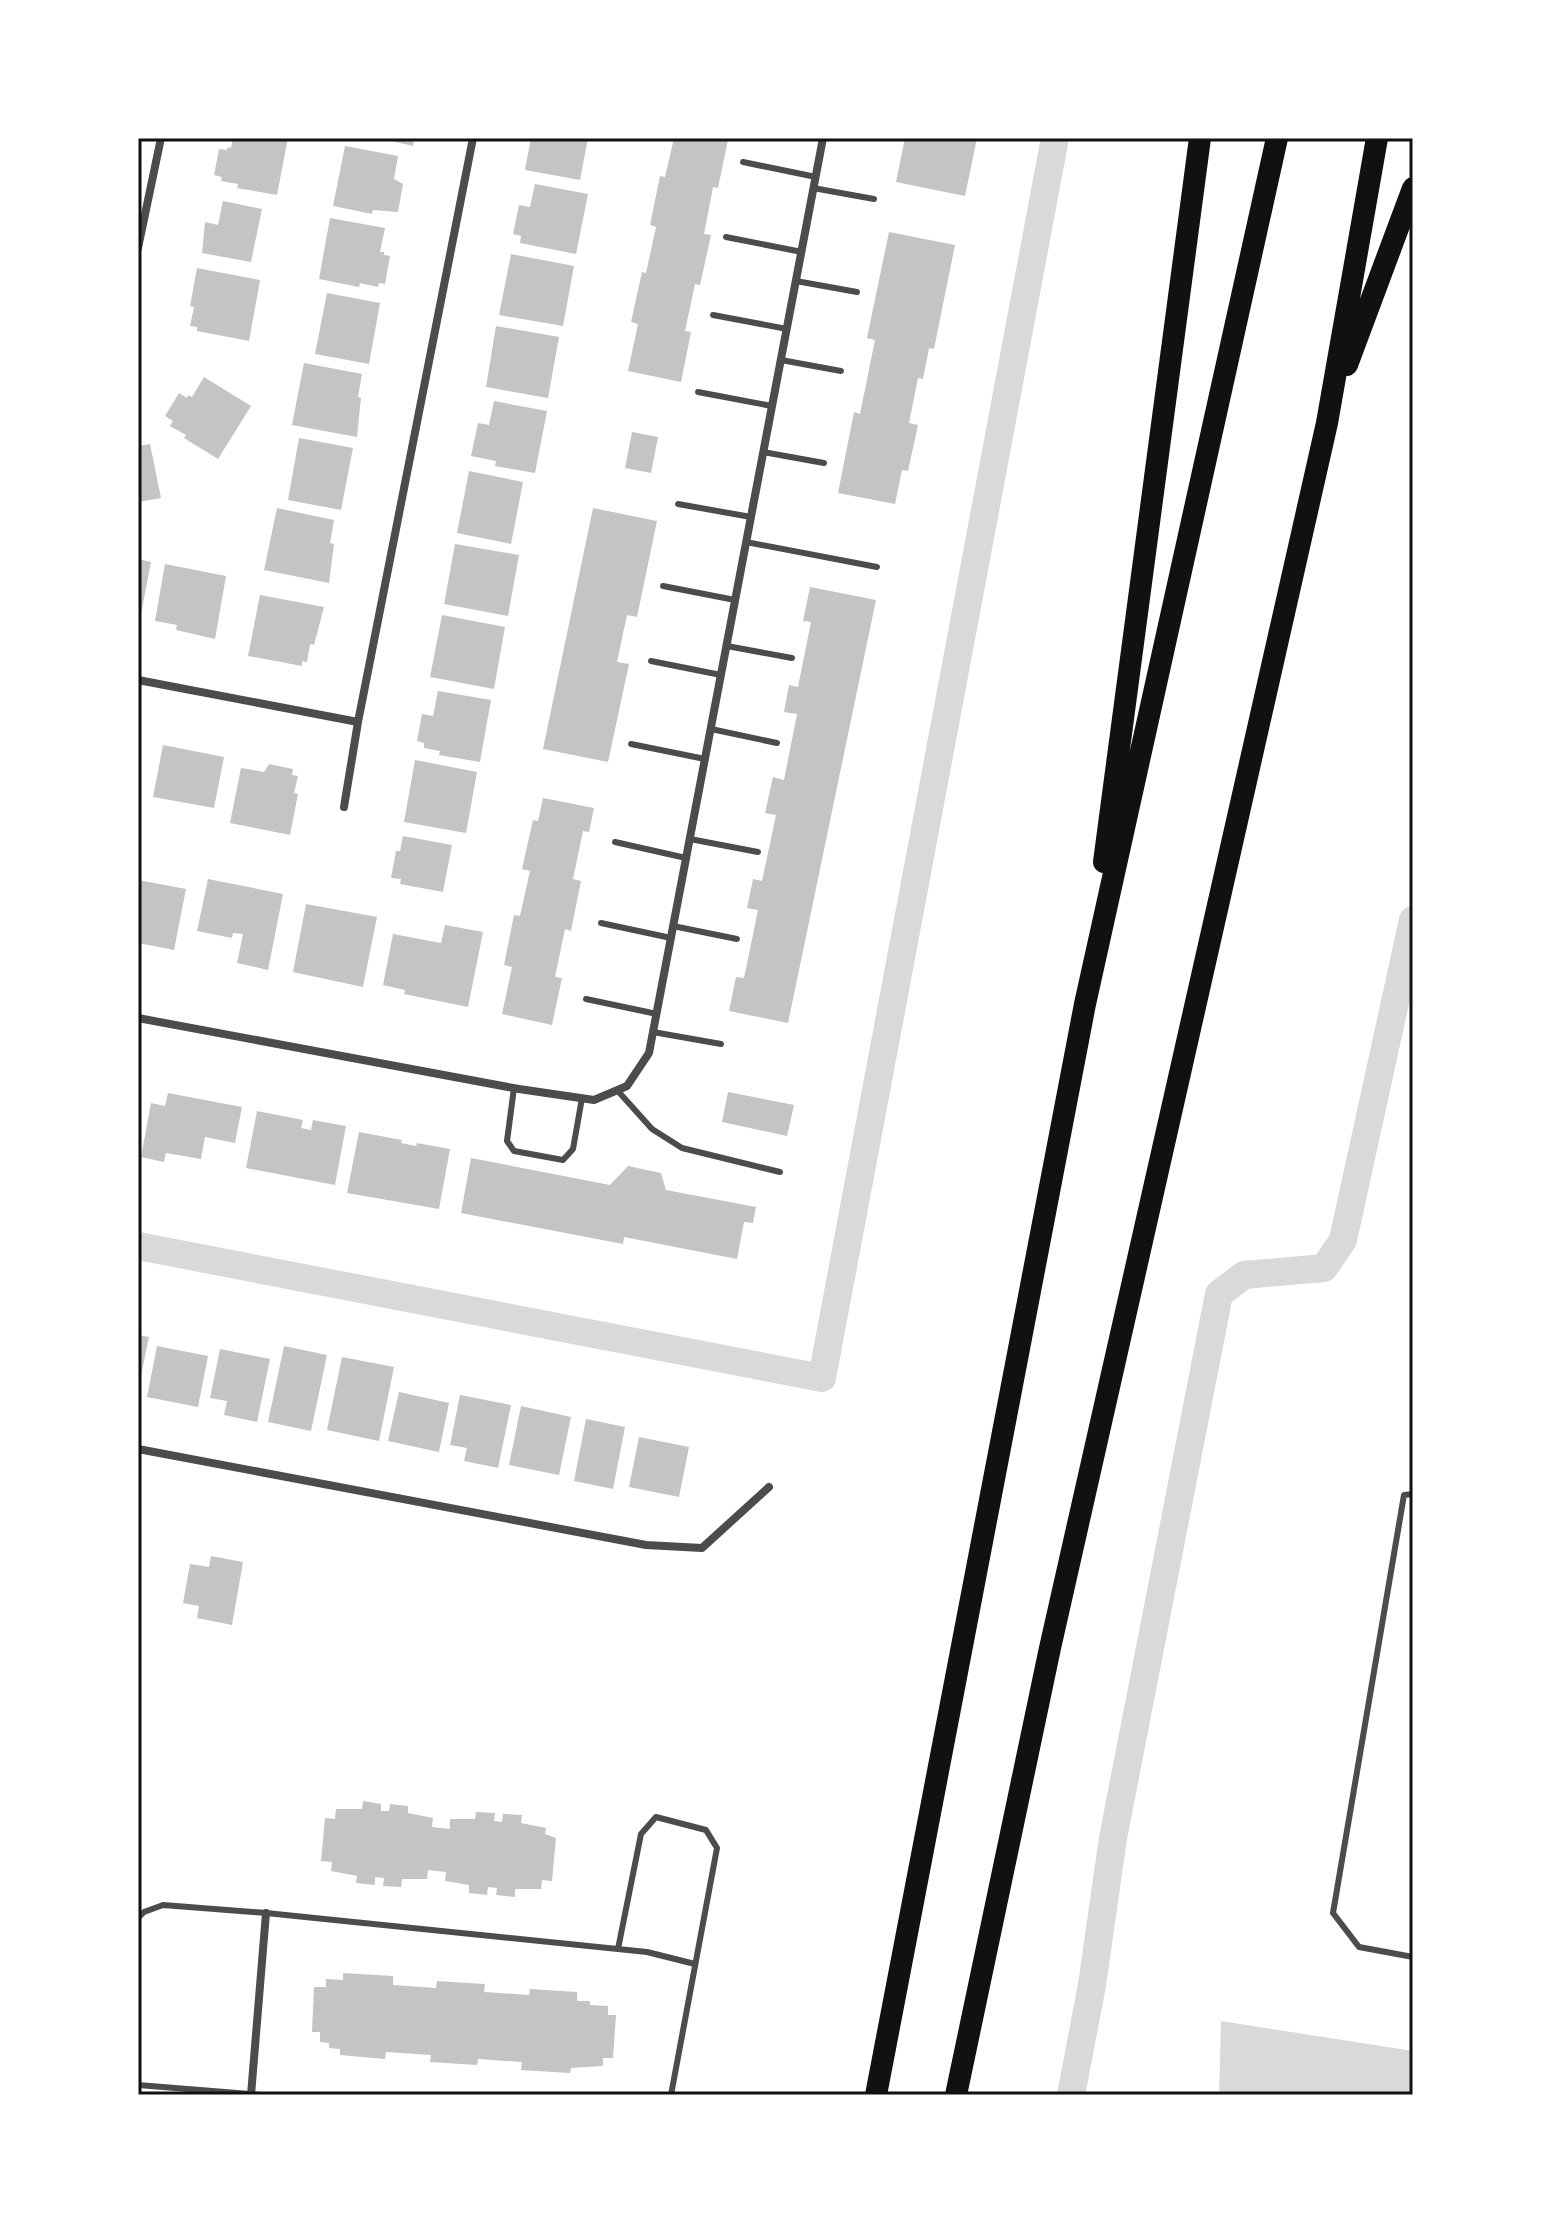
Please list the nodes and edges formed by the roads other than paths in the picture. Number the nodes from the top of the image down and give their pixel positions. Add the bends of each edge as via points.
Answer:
1 (161, 138) edge
2 (473, 138) edge
3 (823, 138) edge
4 (1200, 138) edge
5 (1277, 138) edge
6 (1377, 138) edge
7 (743, 162) dead end
8 (816, 177) junction
9 (813, 188) junction
10 (1413, 188) edge
11 (874, 199) dead end
12 (726, 237) dead end
13 (138, 248) edge
14 (802, 252) junction
15 (796, 281) junction
16 (857, 292) dead end
17 (713, 315) dead end
18 (787, 329) junction
19 (781, 360) junction
20 (841, 371) dead end
21 (698, 392) dead end
22 (772, 406) junction
23 (1327, 423) junction
24 (763, 452) junction
25 (824, 463) dead end
26 (678, 504) dead end
27 (751, 517) junction
28 (746, 542) junction
29 (877, 567) dead end
30 (663, 586) dead end
31 (735, 600) junction
32 (727, 646) junction
33 (792, 658) dead end
34 (651, 661) dead end
35 (721, 675) junction
36 (138, 680) edge
37 (358, 722) junction
38 (711, 729) junction
39 (777, 743) dead end
40 (631, 744) dead end
41 (705, 759) junction
42 (344, 807) dead end
43 (690, 839) junction
44 (615, 842) dead end
45 (758, 852) dead end
46 (686, 858) junction
47 (601, 923) dead end
48 (673, 926) junction
49 (671, 938) junction
50 (737, 939) dead end
51 (586, 999) dead end
52 (1085, 1004) junction
53 (657, 1014) junction
54 (138, 1018) edge
55 (653, 1032) junction
56 (721, 1044) dead end
57 (514, 1088) junction
58 (617, 1090) junction
59 (582, 1098) junction
60 (780, 1172) dead end
61 (138, 1449) edge
62 (769, 1487) dead end
63 (1413, 1494) edge
64 (266, 1913) junction
65 (138, 1918) edge
66 (618, 1949) junction
67 (1413, 1957) edge
68 (695, 1964) junction
69 (138, 2085) edge
70 (251, 2095) edge
71 (261, 2095) edge
72 (671, 2095) edge
73 (876, 2095) edge
74 (956, 2095) edge

1 - 13 street
2 - 37 street
3 - 8 street
4 - 52 highway
5 - 52 highway
6 - 23 highway
7 - 8 lane
8 - 9 street
9 - 11 lane
9 - 14 street
10 - 23 highway
12 - 14 lane
14 - 15 street
15 - 16 lane
15 - 18 street
17 - 18 lane
18 - 19 street
19 - 20 lane
19 - 22 street
21 - 22 lane
22 - 24 street
23 - 74 highway via 1050,1648
24 - 25 lane
24 - 27 street
26 - 27 lane
27 - 28 street
28 - 29 lane
28 - 31 street
30 - 31 lane
31 - 32 street
32 - 33 lane
32 - 35 street
34 - 35 lane
35 - 38 street
36 - 37 street
37 - 42 street
38 - 39 lane
38 - 41 street
40 - 41 lane
41 - 43 street
43 - 45 lane
43 - 46 street
44 - 46 lane
46 - 48 street
47 - 49 lane
48 - 49 street
48 - 50 lane
49 - 53 street
51 - 53 lane
52 - 73 highway
53 - 55 street
54 - 57 street
55 - 56 lane
55 - 58 street via 649,1053 627,1086
57 - 59 street
57 - 59 lane via 507,1141 514,1151 563,1160 573,1149
58 - 59 street via 594,1100
58 - 60 lane via 652,1129 682,1148
61 - 62 street via 646,1545 702,1548
63 - 67 lane via 1404,1495 1333,1913 1359,1947
64 - 65 lane via 163,1905
64 - 66 lane
64 - 70 street
66 - 68 lane
66 - 68 lane via 641,1834 656,1817 706,1830 717,1848
68 - 72 lane
69 - 70 lane
70 - 71 lane

